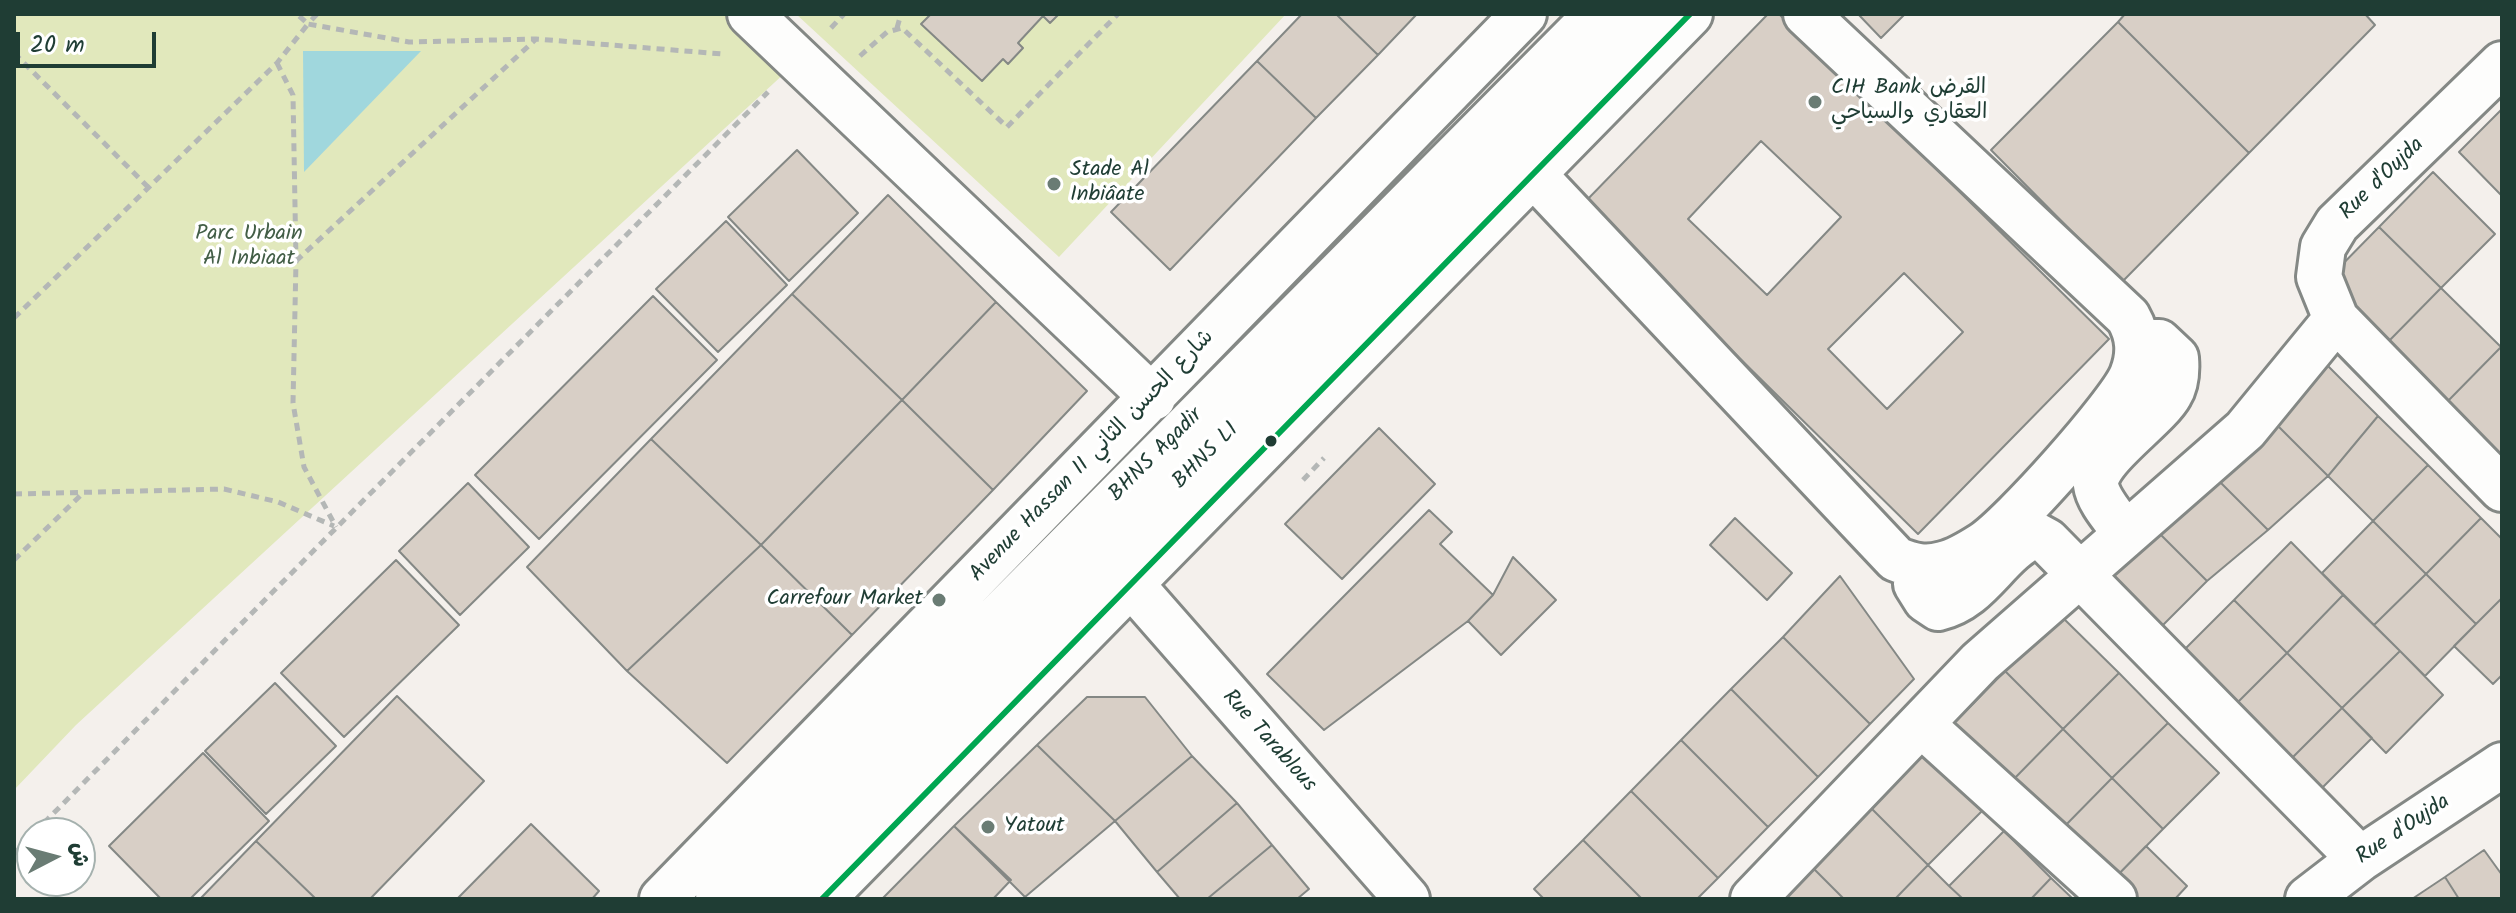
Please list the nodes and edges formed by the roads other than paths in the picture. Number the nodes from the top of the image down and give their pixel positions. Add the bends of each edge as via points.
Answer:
1 (750, 14) edge
2 (1524, 14) edge
3 (1597, 14) edge
4 (1643, 14) edge
5 (1690, 14) edge
6 (1806, 14) edge
7 (2502, 64) edge
8 (1533, 174) junction
9 (2336, 319) junction
10 (2139, 342) junction
11 (1153, 398) junction
12 (2502, 489) edge
13 (2125, 533) junction
14 (1918, 568) junction
15 (2077, 573) junction
16 (1131, 584) junction
17 (1921, 724) junction
18 (2502, 765) edge
19 (2360, 859) junction
20 (662, 899) edge
21 (718, 899) edge
22 (770, 899) edge
23 (822, 899) edge
24 (1407, 899) edge
25 (1753, 899) edge
26 (2114, 899) edge
27 (2308, 899) edge

1 - 11 street
2 - 11 street, Avenue Hassan II شارع الحسن الثاني
3 - 21 street, BHNS Agadir
4 - 22 street, BHNS L1
5 - 8 street
6 - 10 street via 2128,317
7 - 9 street, Rue d'Oujda via 2337,224 2323,247 2319,277
8 - 14 street via 1896,559
8 - 16 street
9 - 12 street
9 - 13 street via 2245,430
10 - 13 street via 2159,342 2176,358 2177,375 2156,414 2096,479 2096,489
10 - 14 street via 2131,377 2106,413 1984,545 1945,564
11 - 20 street, Avenue Hassan II شارع الحسن الثاني
13 - 15 street
14 - 15 street via 1916,584 1938,608 1971,593 2023,540 2036,535
15 - 17 street
15 - 19 street
16 - 23 street
16 - 24 street, Rue Tarablous
17 - 25 street
17 - 26 street
18 - 19 street, Rue d'Oujda
19 - 27 street, Rue d'Oujda

